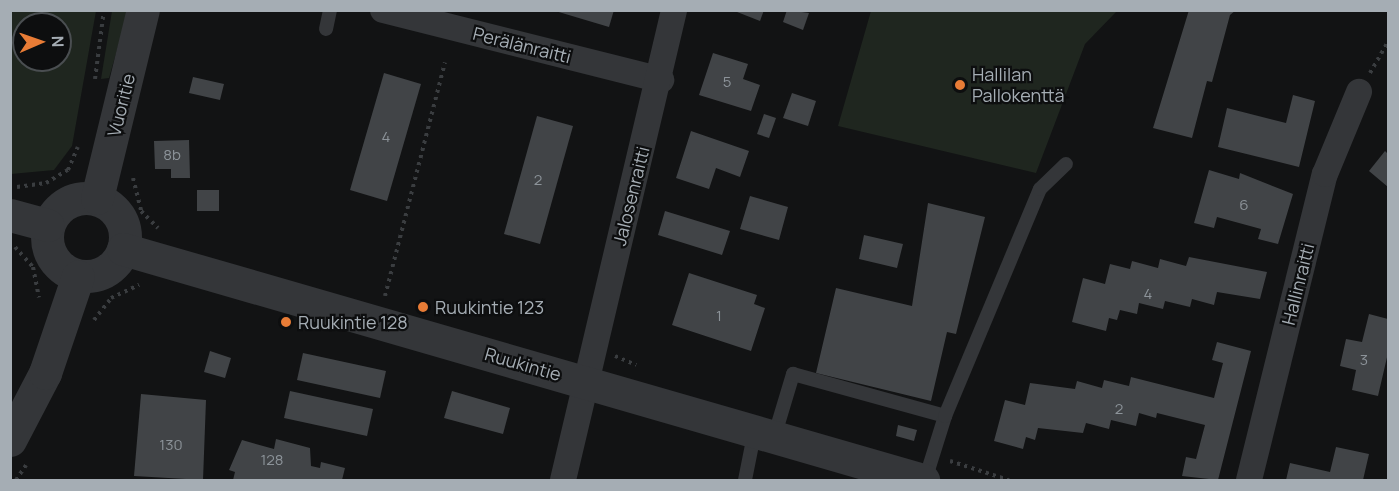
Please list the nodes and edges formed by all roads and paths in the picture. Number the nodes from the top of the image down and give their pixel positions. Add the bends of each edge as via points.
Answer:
1 (104, 10) edge
2 (143, 10) edge
3 (330, 10) edge
4 (383, 10) edge
5 (674, 10) edge
6 (326, 28) dead end
7 (1389, 42) edge
8 (445, 63) dead end
9 (661, 80) junction
10 (93, 89) dead end
11 (1359, 92) joint
12 (81, 138) dead end
13 (1066, 164) dead end
14 (132, 172) dead end
15 (10, 186) edge
16 (97, 198) junction
17 (10, 215) edge
18 (48, 225) junction
19 (165, 231) dead end
20 (10, 244) edge
21 (123, 249) junction
22 (78, 276) junction
23 (374, 293) dead end
24 (385, 296) junction
25 (394, 298) dead end
26 (39, 302) dead end
27 (592, 350) junction
28 (647, 368) dead end
29 (586, 382) junction
30 (945, 416) junction
31 (765, 431) junction
32 (10, 440) edge
33 (927, 472) edge
34 (563, 480) edge
35 (745, 480) edge
36 (1009, 480) edge
37 (1249, 480) edge

1 - 10 path
2 - 16 street, Vuoritie
3 - 6 lane
4 - 9 street, Perälänraitti
5 - 9 street, Jalosenraitti
7 - 11 path
8 - 24 path
9 - 27 street, Jalosenraitti
11 - 37 street, Hallinraitti via 1325,174
12 - 15 path via 68,170 45,183
13 - 30 lane via 1040,189
14 - 19 path via 141,211
16 - 18 street via 72,199
16 - 21 street via 120,218
17 - 18 street
18 - 22 street via 49,251 61,267
20 - 26 path via 33,267
21 - 22 street via 101,273
21 - 29 street, Ruukintie
22 - 32 street via 45,373
23 - 24 path
24 - 25 path
27 - 28 path
27 - 29 street, Jalosenraitti
29 - 31 street, Ruukintie
29 - 34 street, Jalosenraitti
30 - 31 lane via 793,374
30 - 33 lane
31 - 33 street, Ruukintie
31 - 35 lane
33 - 36 path

